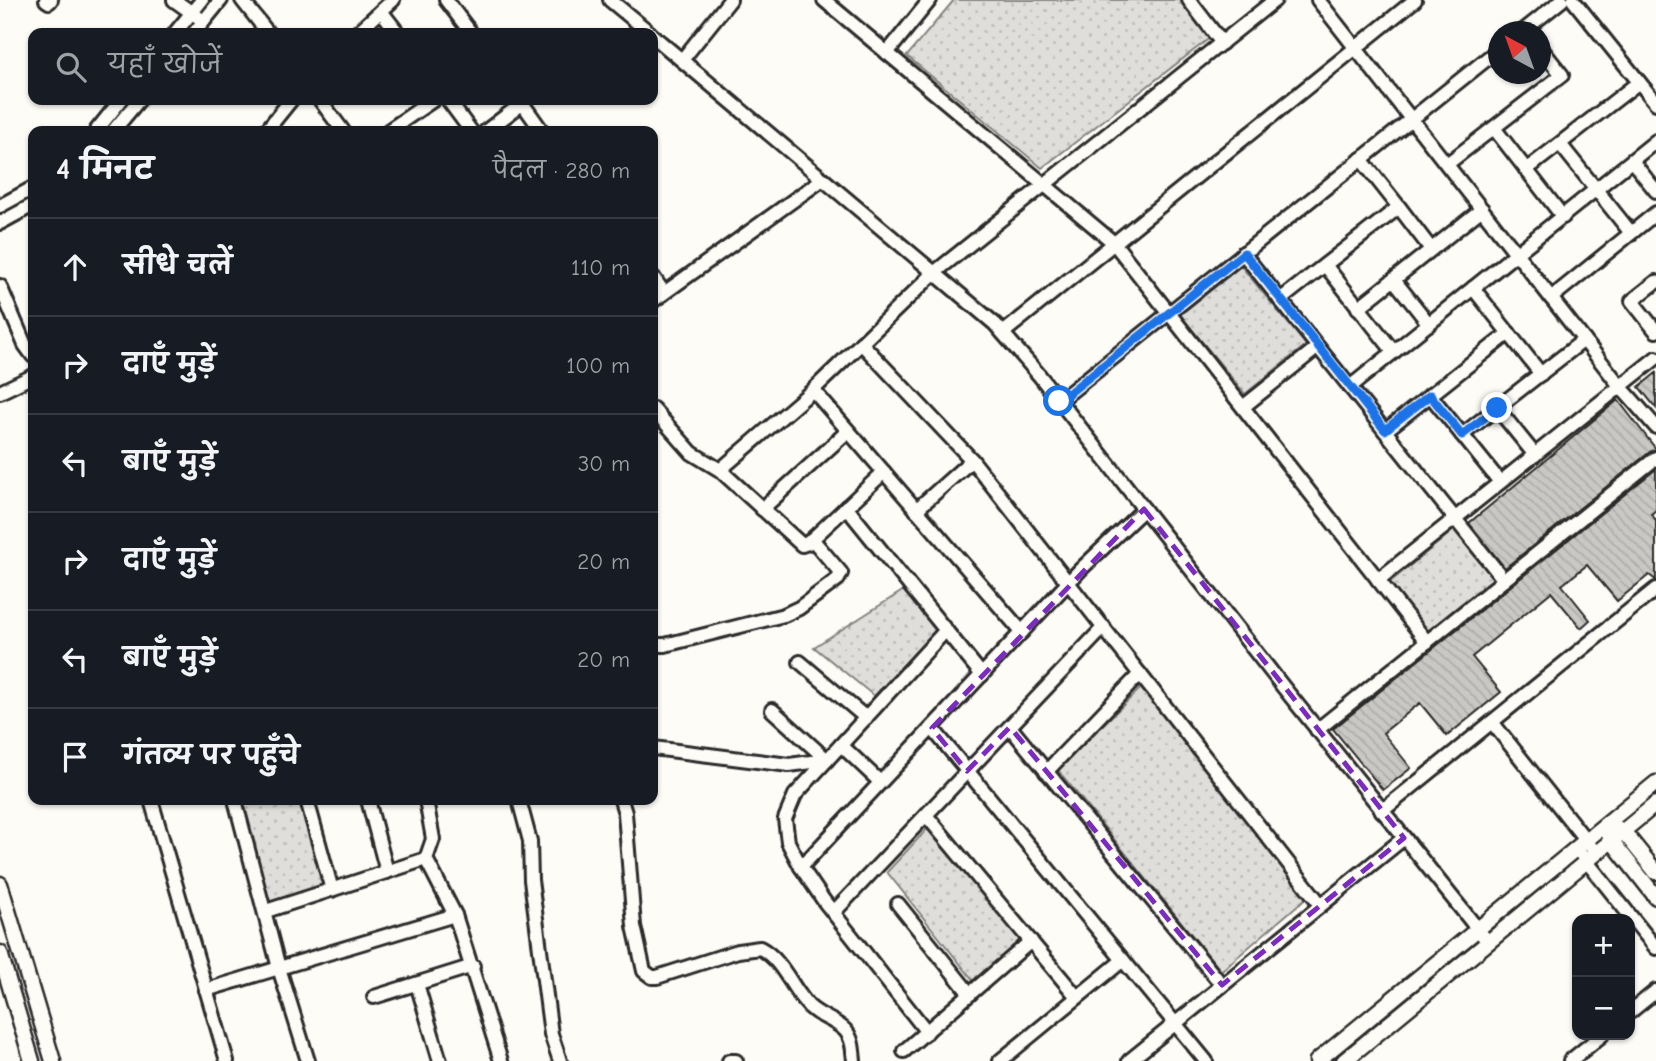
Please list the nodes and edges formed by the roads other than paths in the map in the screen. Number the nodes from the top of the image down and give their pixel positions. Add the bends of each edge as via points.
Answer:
1 (174, 0) edge
2 (202, 0) edge
3 (221, 0) edge
4 (242, 0) edge
5 (393, 0) edge
6 (446, 0) edge
7 (610, 0) edge
8 (730, 0) edge
9 (824, 0) edge
10 (930, 0) edge
11 (1189, 0) edge
12 (1275, 0) edge
13 (1318, 0) edge
14 (1415, 0) edge
15 (1562, 0) edge
16 (1573, 0) edge
17 (381, 11) junction
18 (192, 13) junction
19 (204, 21) junction
20 (1536, 21) edge
21 (180, 28) edge
22 (198, 28) edge
23 (264, 28) edge
24 (362, 28) edge
25 (394, 28) edge
26 (467, 28) edge
27 (643, 28) edge
28 (658, 41) edge
29 (1222, 43) junction
30 (1355, 49) junction
31 (887, 53) junction
32 (1488, 58) edge
33 (682, 60) junction
34 (1551, 60) edge
35 (1639, 82) junction
36 (1551, 83) edge
37 (1550, 84) edge
38 (1656, 103) edge
39 (117, 105) edge
40 (135, 105) edge
41 (287, 105) edge
42 (324, 105) edge
43 (426, 105) edge
44 (451, 105) edge
45 (517, 105) edge
46 (525, 105) edge
47 (1411, 118) junction
48 (100, 126) edge
49 (117, 126) edge
50 (270, 126) edge
51 (339, 126) edge
52 (395, 126) edge
53 (467, 126) edge
54 (492, 126) edge
55 (539, 126) edge
56 (1493, 128) junction
57 (1656, 141) edge
58 (1560, 144) junction
59 (1360, 159) junction
60 (1632, 161) junction
61 (1447, 164) junction
62 (1527, 170) junction
63 (823, 179) junction
64 (1045, 185) junction
65 (1597, 189) junction
66 (28, 190) edge
67 (1656, 191) edge
68 (0, 206) edge
69 (1399, 207) junction
70 (28, 208) edge
71 (1482, 209) junction
72 (1656, 213) edge
73 (1563, 216) junction
74 (0, 223) edge
75 (1632, 233) junction
76 (1114, 243) junction
77 (1431, 249) junction
78 (1244, 253) junction
79 (1517, 254) junction
80 (1325, 265) junction
81 (934, 273) junction
82 (1394, 280) junction
83 (1656, 282) edge
84 (658, 285) edge
85 (0, 286) edge
86 (1473, 288) junction
87 (664, 293) junction
88 (658, 297) edge
89 (1551, 298) junction
90 (1280, 300) junction
91 (1358, 308) junction
92 (1169, 313) junction
93 (1429, 324) junction
94 (1656, 331) edge
95 (1003, 333) junction
96 (1509, 333) junction
97 (28, 340) edge
98 (1584, 340) junction
99 (862, 343) junction
100 (1318, 347) junction
101 (1394, 352) junction
102 (1656, 358) edge
103 (1541, 374) junction
104 (28, 378) edge
105 (1620, 386) junction
106 (1350, 387) junction
107 (813, 390) junction
108 (0, 392) edge
109 (1430, 395) junction
110 (1059, 401) junction
111 (1243, 407) junction
112 (1497, 408) junction
113 (658, 415) edge
114 (1656, 427) edge
115 (1385, 430) junction
116 (848, 431) junction
117 (1462, 435) junction
118 (1535, 455) junction
119 (1656, 458) edge
120 (972, 460) junction
121 (720, 470) junction
122 (884, 472) junction
123 (1500, 482) junction
124 (846, 507) junction
125 (762, 509) junction
126 (1144, 509) junction
127 (916, 510) junction
128 (1455, 519) junction
129 (812, 539) junction
130 (1378, 580) junction
131 (1504, 580) junction
132 (1069, 582) junction
133 (1656, 589) edge
134 (1104, 627) junction
135 (946, 630) junction
136 (1022, 632) junction
137 (1427, 642) junction
138 (658, 644) edge
139 (800, 662) dead end
140 (1140, 674) junction
141 (982, 675) junction
142 (772, 710) dead end
143 (866, 718) junction
144 (1492, 722) junction
145 (1010, 727) junction
146 (932, 728) junction
147 (1317, 730) junction
148 (841, 745) junction
149 (658, 749) edge
150 (827, 760) junction
151 (967, 771) junction
152 (1046, 772) junction
153 (879, 781) junction
154 (1656, 783) edge
155 (1656, 804) edge
156 (152, 805) edge
157 (236, 805) edge
158 (308, 805) edge
159 (369, 805) edge
160 (427, 805) edge
161 (520, 805) edge
162 (623, 805) edge
163 (1382, 811) junction
164 (926, 815) junction
165 (1606, 824) junction
166 (1617, 836) junction
167 (1404, 838) junction
168 (1581, 844) junction
169 (1591, 857) junction
170 (426, 859) junction
171 (801, 867) junction
172 (387, 872) junction
173 (1656, 872) edge
174 (0, 884) edge
175 (332, 890) junction
176 (1656, 897) edge
177 (898, 904) dead end
178 (1321, 905) junction
179 (266, 911) junction
180 (834, 912) junction
181 (455, 915) junction
182 (1477, 929) junction
183 (1031, 941) junction
184 (1487, 942) junction
185 (1656, 948) edge
186 (0, 953) edge
187 (1123, 960) junction
188 (473, 967) junction
189 (279, 968) junction
190 (416, 984) junction
191 (1222, 985) junction
192 (206, 990) junction
193 (1656, 991) edge
194 (970, 994) junction
195 (373, 997) dead end
196 (1077, 997) junction
197 (1635, 1009) edge
198 (1175, 1024) junction
199 (927, 1032) junction
200 (1596, 1040) edge
201 (904, 1051) dead end
202 (1575, 1059) edge
203 (32, 1061) edge
204 (53, 1061) edge
205 (227, 1061) edge
206 (308, 1061) edge
207 (440, 1061) edge
208 (501, 1061) edge
209 (560, 1061) edge
210 (729, 1061) edge
211 (736, 1061) edge
212 (854, 1061) edge
213 (1000, 1061) edge
214 (1129, 1061) edge
215 (1206, 1061) edge
216 (1317, 1061) edge
217 (1344, 1061) edge

1 - 18 street
2 - 18 street
3 - 19 street
4 - 23 street
5 - 17 street
6 - 26 street
7 - 27 street
8 - 33 street
9 - 31 street
10 - 31 street
11 - 29 street
12 - 29 street
13 - 30 street
14 - 30 street
15 - 20 street
16 - 35 street
17 - 24 street
17 - 25 street
18 - 19 street
18 - 21 street
19 - 22 street
28 - 33 street
29 - 64 street
30 - 47 street
30 - 76 street
31 - 64 street
32 - 47 street
33 - 63 street
34 - 36 street via 1562,75
35 - 38 street
35 - 58 street
37 - 56 street
39 - 48 street
40 - 49 street
41 - 50 street
42 - 51 street
43 - 52 street
44 - 53 street
45 - 54 street
46 - 55 street
47 - 59 street
47 - 61 street
56 - 61 street
56 - 62 street
57 - 60 street
58 - 62 street
58 - 65 street
59 - 69 street
59 - 78 street
60 - 65 street
60 - 67 street
61 - 71 street
62 - 73 street
63 - 81 street
63 - 87 street
64 - 76 street
64 - 81 street
65 - 73 street
65 - 75 street
66 - 68 street
69 - 77 street
69 - 80 street
70 - 74 street
71 - 77 street
71 - 79 street
72 - 75 street
73 - 79 street
75 - 89 street
76 - 92 street
76 - 95 street
77 - 82 street
78 - 90 street
78 - 92 street
79 - 86 street
79 - 89 street
80 - 90 street
80 - 91 street
81 - 95 street
81 - 99 street
82 - 91 street
82 - 93 street
83 - 94 street via 1632,301
84 - 87 street
85 - 97 street
86 - 93 street
86 - 96 street
87 - 88 street
89 - 98 street
90 - 100 street
91 - 101 street
92 - 110 street
92 - 111 street
93 - 101 street
95 - 110 street
96 - 103 street
96 - 109 street
98 - 103 street
98 - 105 street
99 - 107 street
99 - 120 street
100 - 106 street
100 - 111 street
101 - 106 street
102 - 105 street
103 - 112 street
104 - 108 street
105 - 114 street
105 - 118 street
106 - 115 street
107 - 116 street
107 - 121 street
109 - 115 street
109 - 117 street
110 - 126 street
111 - 130 street
112 - 117 street
112 - 118 street
113 - 121 street via 692,453
115 - 128 street
116 - 122 street
116 - 125 street
117 - 123 street
118 - 123 street
119 - 131 street
120 - 127 street
120 - 132 street
121 - 125 street
122 - 124 street
122 - 127 street
123 - 128 street
124 - 129 street
124 - 135 street
125 - 129 street via 802,545
126 - 132 street
126 - 147 street
127 - 136 street
128 - 130 street
128 - 131 street
129 - 138 street via 841,573 799,608
130 - 137 street
131 - 137 street
132 - 134 street
132 - 136 street
133 - 144 street
134 - 140 street
134 - 145 street
135 - 141 street
135 - 143 street
136 - 141 street
137 - 147 street
139 - 143 street
140 - 152 street
140 - 178 street
141 - 146 street
142 - 150 street
143 - 148 street
144 - 163 street
144 - 168 street
145 - 151 street
145 - 152 street
146 - 151 street
146 - 153 street
147 - 163 street
148 - 150 street
148 - 153 street
149 - 150 street via 789,765
150 - 171 street via 795,794 785,819 788,842
151 - 164 street
151 - 187 street
152 - 191 street
153 - 171 street
154 - 165 street
155 - 166 street
156 - 192 street
157 - 179 street
158 - 175 street
159 - 172 street
160 - 170 street via 433,839
161 - 209 street via 530,841 551,1034
162 - 212 street via 634,926 644,971 657,977 760,948 776,961 814,1012 845,1030
163 - 167 street
164 - 180 street
164 - 183 street
165 - 166 street
165 - 168 street
166 - 169 street
166 - 173 street
166 - 176 street
167 - 178 street
167 - 182 street
168 - 169 street
168 - 182 street
169 - 184 street
169 - 185 street
170 - 172 street
170 - 181 street
171 - 180 street
172 - 175 street
174 - 204 street
175 - 179 street
177 - 194 street
178 - 191 street
179 - 189 street
180 - 199 street
181 - 188 street
181 - 189 street
182 - 184 street
182 - 216 street
183 - 194 street
183 - 196 street
184 - 217 street
186 - 203 street
187 - 196 street
187 - 198 street
188 - 190 street
188 - 208 street
189 - 192 street
189 - 206 street
190 - 195 street
190 - 207 street
191 - 198 street
192 - 205 street
193 - 197 street
194 - 199 street
196 - 213 street
198 - 214 street
198 - 215 street
199 - 201 street
200 - 202 street
210 - 211 street

